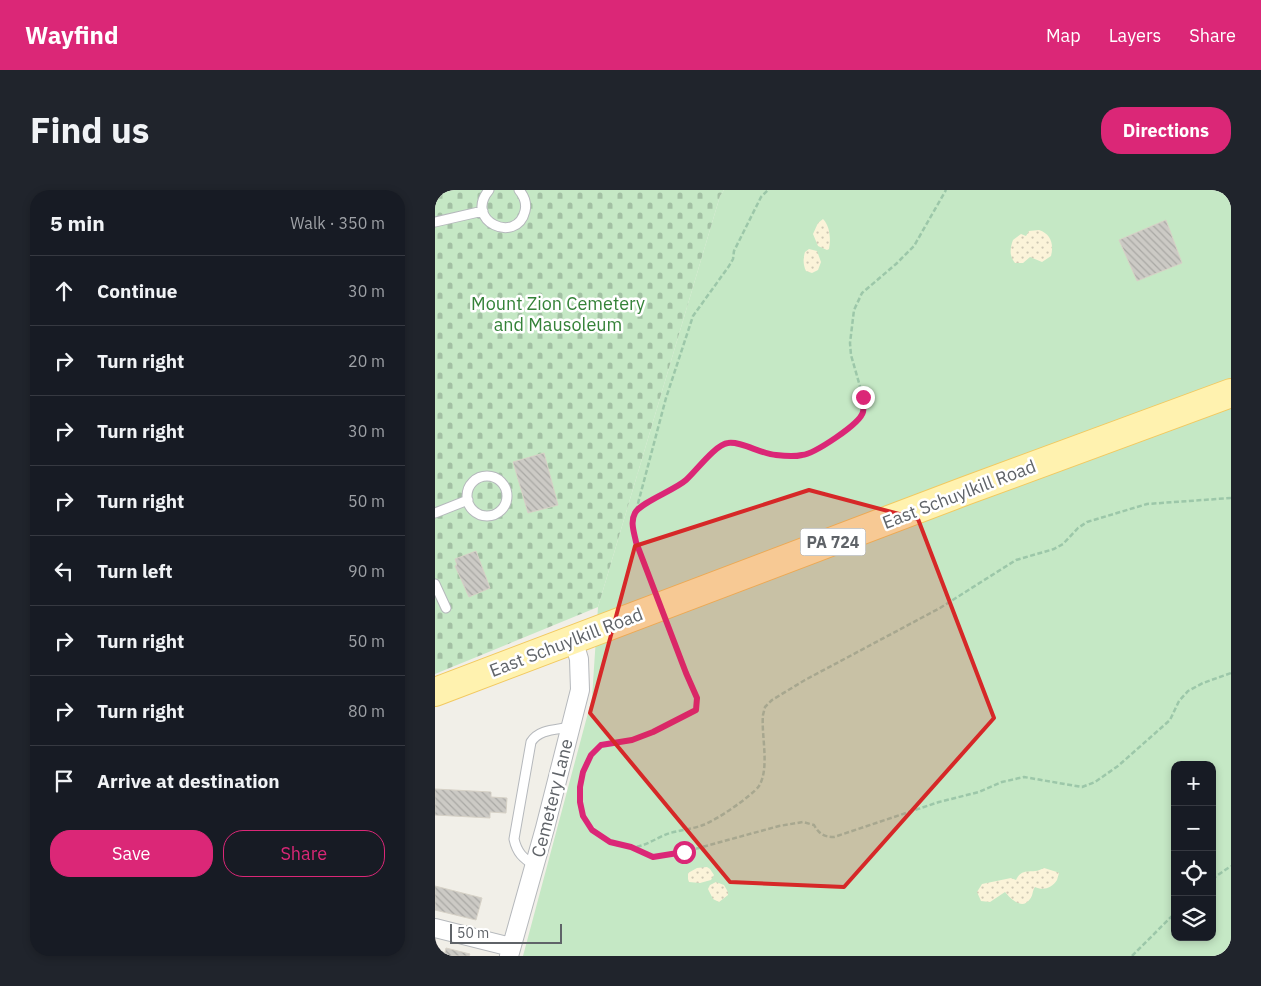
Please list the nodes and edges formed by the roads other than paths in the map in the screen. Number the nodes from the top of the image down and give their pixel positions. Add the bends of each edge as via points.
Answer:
1 (489, 190) edge
2 (519, 190) edge
3 (483, 211) junction
4 (435, 222) edge
5 (1231, 392) edge
6 (467, 500) junction
7 (435, 513) edge
8 (435, 584) edge
9 (446, 608) dead end
10 (573, 639) junction
11 (435, 692) edge
12 (570, 727) junction
13 (535, 866) junction
14 (435, 928) edge
15 (510, 952) edge

1 - 3 lane
2 - 3 lane via 526,207 525,214 515,225 508,228 494,226
3 - 4 lane
5 - 10 main road, East Schuylkill Road / PA 724
6 - 6 lane via 476,513 489,517 502,511 508,493 496,478 482,476 471,484
6 - 7 lane
8 - 9 lane
10 - 11 main road, East Schuylkill Road / PA 724
10 - 12 street, Cemetery Lane via 581,681
12 - 13 street, Cemetery Lane
12 - 13 lane via 543,732 531,742 514,840 516,850
13 - 15 street, Cemetery Lane
14 - 15 street

